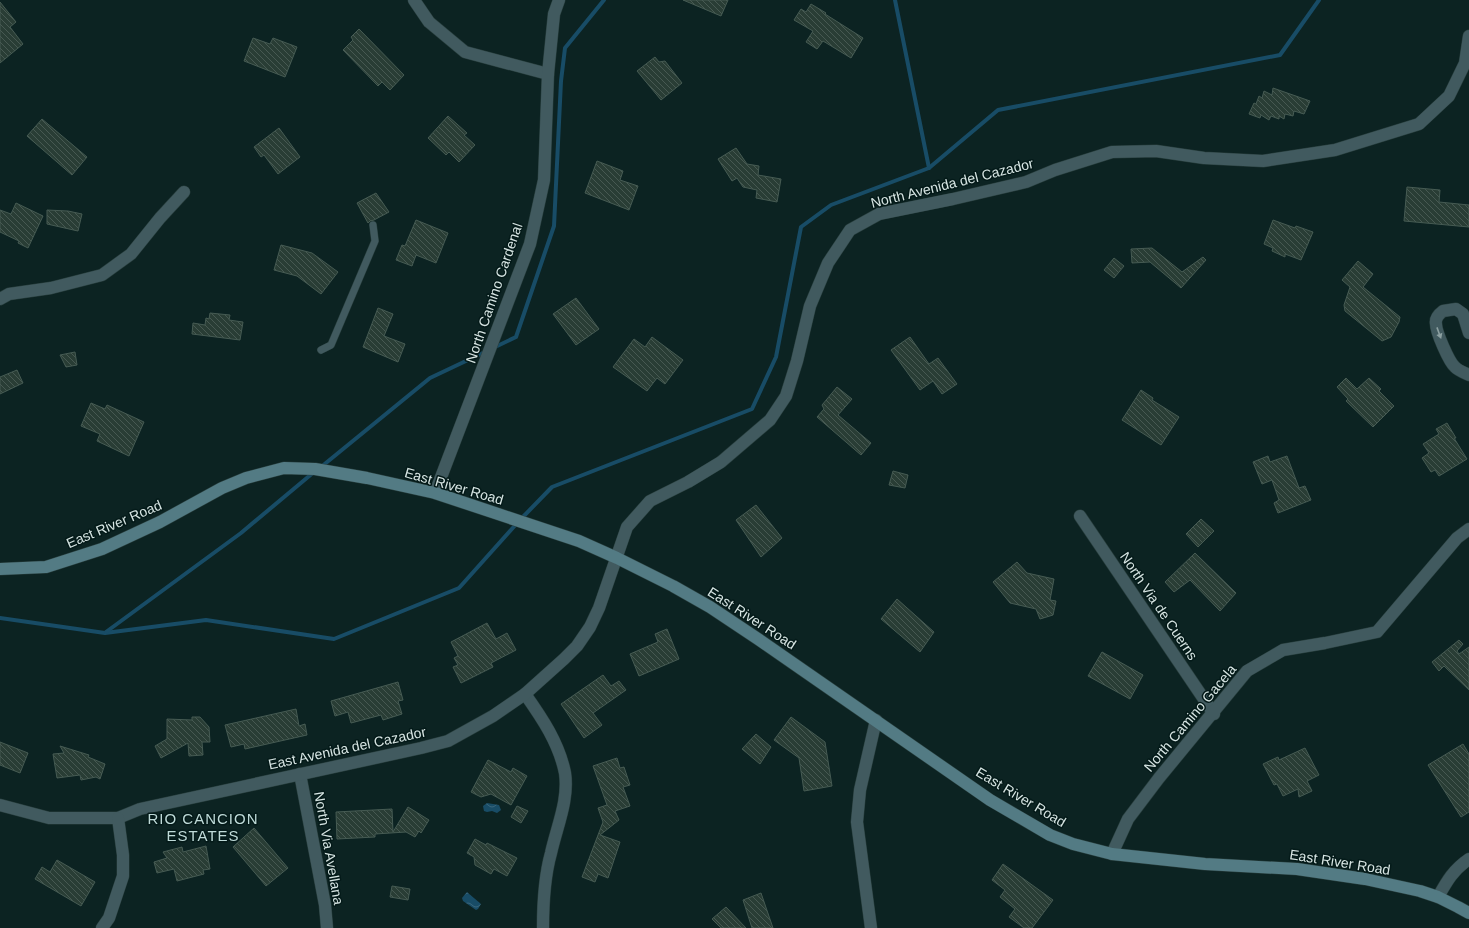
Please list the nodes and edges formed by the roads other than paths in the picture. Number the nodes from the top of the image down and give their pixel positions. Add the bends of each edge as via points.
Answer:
1 (414, 0) edge
2 (559, 0) edge
3 (1469, 36) edge
4 (548, 74) junction
5 (184, 192) dead end
6 (372, 225) dead end
7 (0, 299) edge
8 (1469, 333) edge
9 (321, 350) dead end
10 (1469, 375) edge
11 (435, 493) junction
12 (1080, 516) dead end
13 (1469, 529) edge
14 (617, 558) junction
15 (0, 568) edge
16 (525, 694) junction
17 (1214, 714) junction
18 (876, 720) junction
19 (300, 774) junction
20 (0, 805) edge
21 (118, 818) junction
22 (1112, 854) junction
23 (1469, 859) edge
24 (1438, 897) junction
25 (1469, 913) edge
26 (102, 928) edge
27 (327, 928) edge
28 (543, 928) edge
29 (871, 928) edge

1 - 4 street via 429,22 465,52
2 - 4 street, North Camino Cardenal via 554,14
3 - 14 street, North Avenida del Cazador via 1464,63 1450,96 1419,124 1335,150 1263,161 1204,158 1156,151 1112,152 1026,182 953,200 879,214 850,230 828,263 818,286 810,306 786,396 770,420 721,462 650,502 627,527
4 - 11 street, North Camino Cardenal via 544,180 530,244
5 - 7 street via 131,254 102,275 50,288 9,294
6 - 9 lane via 375,241 331,345
8 -> 10 street via 1463,314 1456,309 1443,311 1436,320 1438,335 1451,362
11 - 14 street, East River Road via 579,541
11 - 15 street, East River Road via 322,470 284,468 246,478 222,488 160,522 102,549 46,567
12 - 17 street, North Via de Cuerns
13 - 17 street, North Camino Gacela via 1457,538 1377,632 1283,650 1247,671
14 - 16 street, East Avenida del Cazador via 590,627 577,646
14 - 18 street, East River Road via 710,607
16 - 19 street, East Avenida del Cazador via 493,716 448,741
16 - 28 street via 545,722 565,773 565,802 550,854 544,890
17 - 22 street, North Camino Gacela via 1128,819
18 - 22 street, East River Road via 990,800 1050,834 1073,844
18 - 29 street via 860,790 857,822
19 - 21 street, East Avenida del Cazador via 140,809
19 - 27 street, North Via Avellana via 325,905
20 - 21 street, East Avenida del Cazador via 49,818
21 - 26 street via 123,876 109,918
22 - 24 street, East River Road via 1321,872 1365,879
23 - 24 street via 1449,876
24 - 25 street, East River Road

